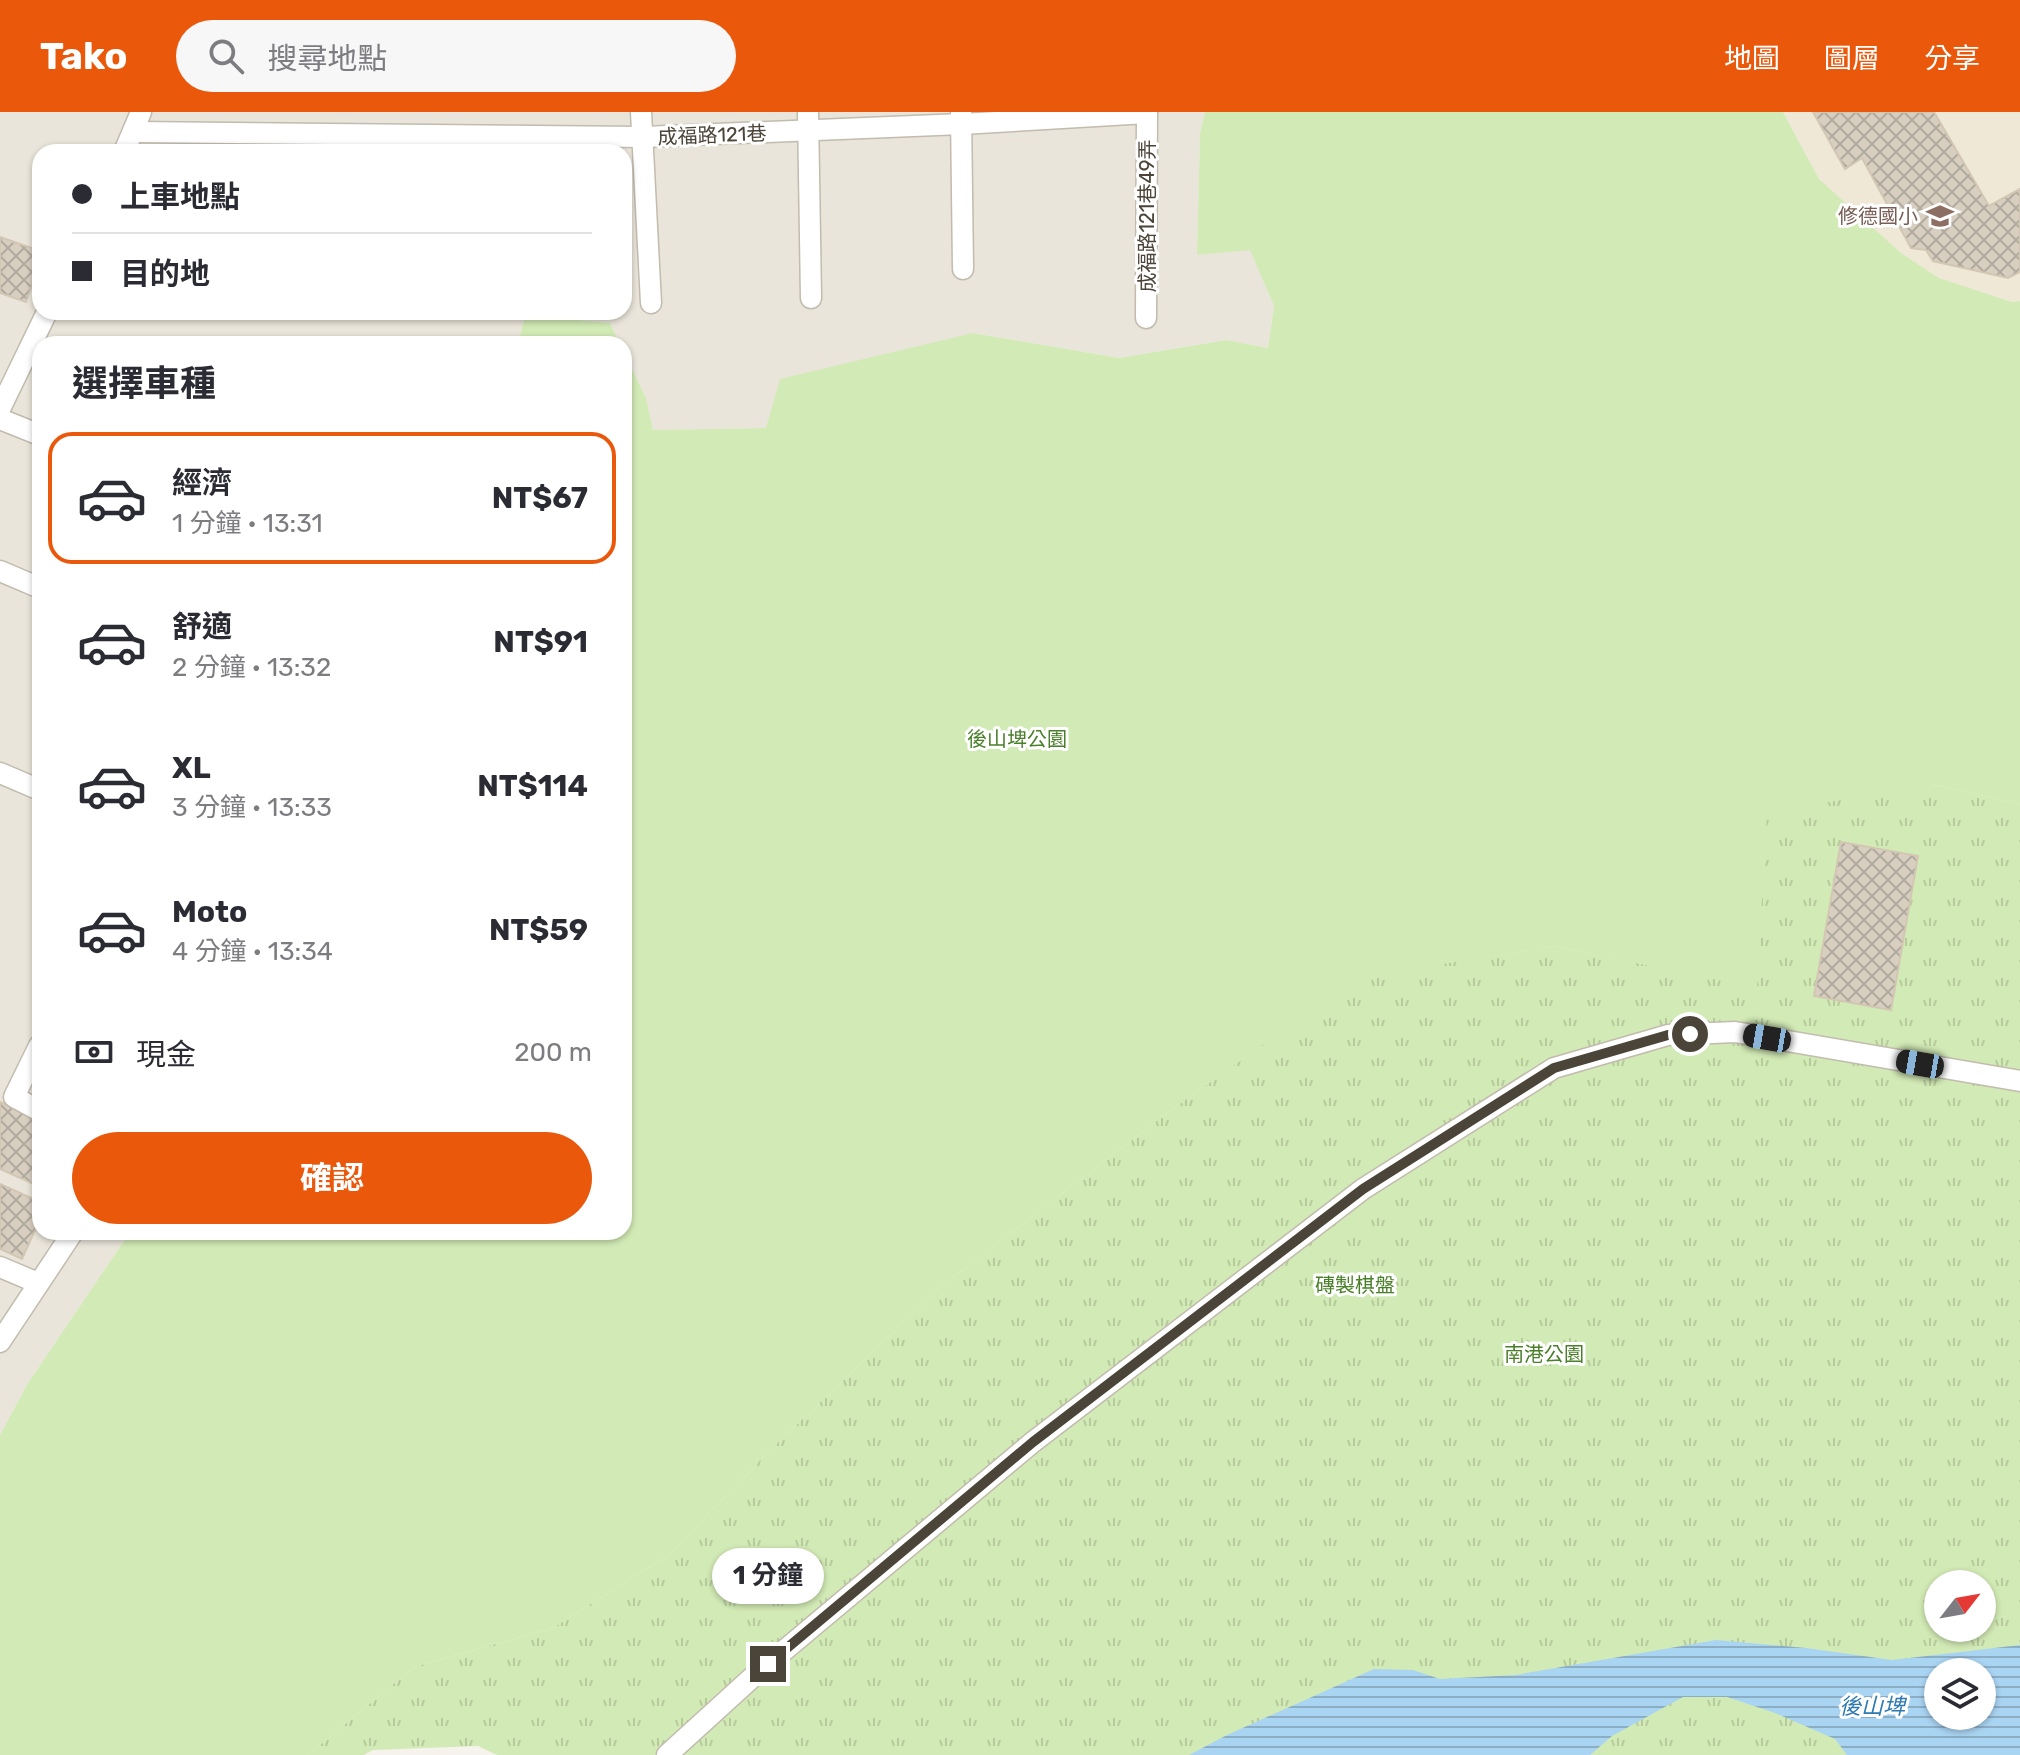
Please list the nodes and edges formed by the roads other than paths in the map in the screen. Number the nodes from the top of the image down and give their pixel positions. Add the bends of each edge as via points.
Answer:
1 (141, 112) edge
2 (641, 112) edge
3 (1147, 113) edge
4 (961, 118) edge
5 (808, 122) edge
6 (134, 132) junction
7 (643, 137) junction
8 (287, 142) edge
9 (128, 144) edge
10 (963, 269) dead end
11 (811, 298) dead end
12 (651, 303) dead end
13 (1146, 318) dead end
14 (32, 343) edge
15 (0, 409) edge
16 (0, 419) edge
17 (32, 432) edge
18 (0, 571) edge
19 (32, 585) edge
20 (0, 773) edge
21 (32, 787) edge
22 (32, 1060) edge
23 (2020, 1081) edge
24 (32, 1107) edge
25 (68, 1240) edge
26 (0, 1267) edge
27 (38, 1283) junction
28 (0, 1342) edge
29 (667, 1755) edge

1 - 6 lane
2 - 7 lane
3 - 4 lane, 成福路121巷
3 - 13 lane, 成福路121巷49弄
4 - 5 lane, 成福路121巷
4 - 10 lane
5 - 7 lane, 成福路121巷
5 - 11 lane
6 - 8 lane, 成福路121巷
6 - 9 lane
7 - 8 lane, 成福路121巷
7 - 12 lane
14 - 15 lane
16 - 17 lane
18 - 19 lane
20 - 21 lane
22 - 24 lane via 14,1097
23 - 29 lane via 1735,1032 1668,1035 1554,1068 1363,1189 1033,1442
25 - 27 lane
26 - 27 lane
27 - 28 lane

